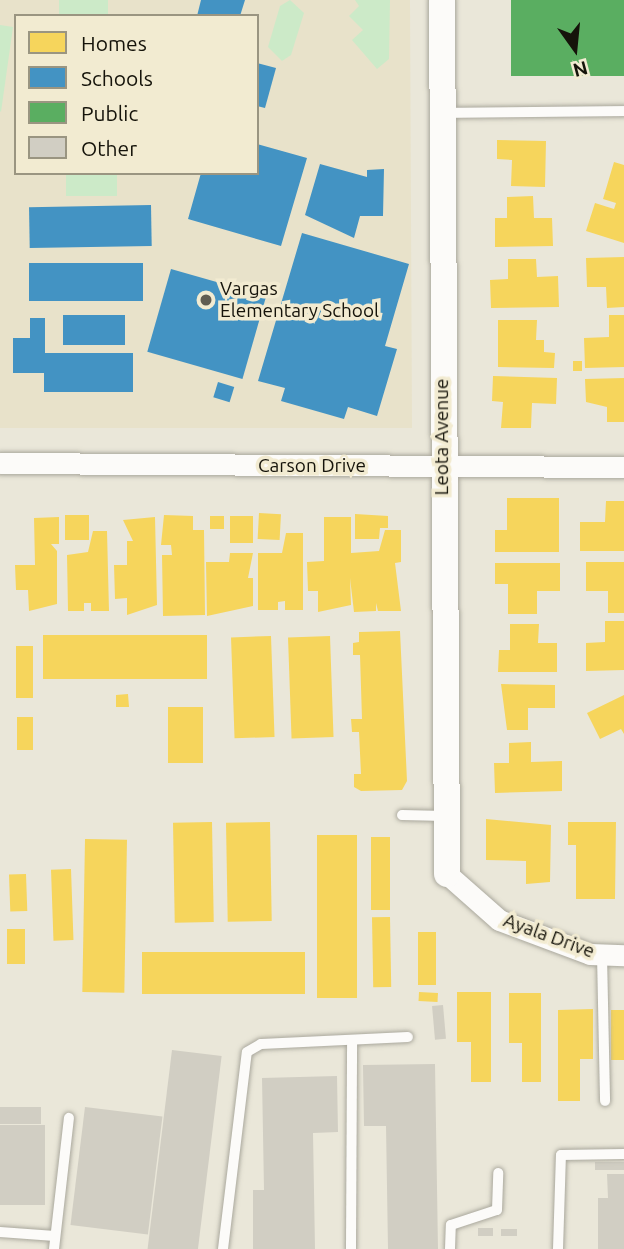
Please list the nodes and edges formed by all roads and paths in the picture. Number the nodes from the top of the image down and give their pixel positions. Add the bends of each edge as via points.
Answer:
1 (442, 0) edge
2 (624, 111) edge
3 (441, 113) junction
4 (0, 463) edge
5 (443, 467) junction
6 (624, 467) edge
7 (402, 815) dead end
8 (448, 817) junction
9 (447, 874) joint
10 (601, 955) junction
11 (624, 955) edge
12 (408, 1037) dead end
13 (352, 1040) junction
14 (605, 1101) dead end
15 (69, 1118) dead end
16 (624, 1154) edge
17 (498, 1173) dead end
18 (0, 1232) edge
19 (55, 1236) junction
20 (54, 1249) edge
21 (223, 1249) edge
22 (351, 1249) edge
23 (450, 1249) edge
24 (558, 1249) edge

1 - 3 street, Leota Avenue
2 - 3 lane
3 - 5 street, Leota Avenue
4 - 5 street, Carson Drive
5 - 6 street, Carson Drive
5 - 8 street, Leota Avenue
7 - 8 lane
8 - 9 street, Leota Avenue
9 - 10 street, Ayala Drive via 499,920
10 - 11 street, Ayala Drive
10 - 14 lane
12 - 13 lane
13 - 21 lane via 261,1044 247,1052
13 - 22 lane
15 - 19 lane
16 - 24 lane via 561,1155
17 - 23 lane via 496,1210 451,1225
18 - 19 lane
19 - 20 lane

